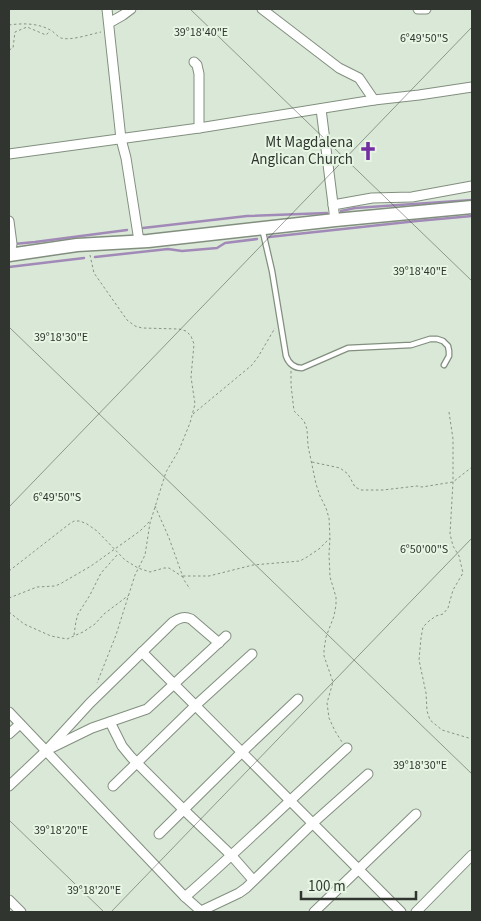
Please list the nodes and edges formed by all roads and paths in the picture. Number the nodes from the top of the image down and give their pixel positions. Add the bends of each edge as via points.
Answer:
1 (107, 9) edge
2 (131, 9) edge
3 (262, 9) edge
4 (418, 9) edge
5 (426, 9) edge
6 (9, 25) edge
7 (110, 27) junction
8 (51, 30) junction
9 (9, 50) edge
10 (194, 62) dead end
11 (472, 87) edge
12 (374, 100) junction
13 (321, 109) junction
14 (199, 128) junction
15 (121, 139) junction
16 (9, 154) edge
17 (472, 186) edge
18 (333, 205) junction
19 (472, 207) edge
20 (334, 220) junction
21 (9, 221) edge
22 (262, 228) junction
23 (139, 241) junction
24 (87, 245) junction
25 (10, 255) edge
26 (280, 318) junction
27 (291, 365) junction
28 (444, 365) dead end
29 (449, 412) dead end
30 (192, 415) junction
31 (311, 462) junction
32 (472, 467) edge
33 (453, 482) junction
34 (155, 505) junction
35 (151, 520) junction
36 (330, 538) junction
37 (114, 548) junction
38 (118, 553) junction
39 (138, 568) junction
40 (9, 571) edge
41 (183, 576) junction
42 (190, 589) dead end
43 (128, 595) junction
44 (9, 598) edge
45 (9, 612) edge
46 (74, 636) junction
47 (226, 636) dead end
48 (219, 643) junction
49 (142, 652) junction
50 (252, 654) dead end
51 (175, 685) junction
52 (96, 686) dead end
53 (298, 699) dead end
54 (196, 705) junction
55 (9, 712) edge
56 (110, 722) junction
57 (20, 724) junction
58 (9, 734) edge
59 (472, 739) edge
60 (347, 748) joint
61 (46, 751) junction
62 (242, 752) junction
63 (138, 763) junction
64 (368, 774) dead end
65 (9, 786) edge
66 (113, 786) dead end
67 (290, 800) junction
68 (183, 810) junction
69 (416, 814) dead end
70 (312, 824) junction
71 (160, 834) dead end
72 (232, 856) junction
73 (472, 856) edge
74 (358, 869) junction
75 (254, 880) junction
76 (185, 897) junction
77 (9, 900) edge
78 (21, 912) edge
79 (202, 912) edge
80 (314, 912) edge
81 (401, 912) edge
82 (416, 912) edge

1 - 7 street
2 - 7 street
3 - 12 street via 339,68 359,78
4 - 5 street
6 - 8 path via 27,23
7 - 8 path via 68,39 60,38
7 - 15 street
8 - 9 path via 46,34 27,27 15,32 13,48
10 - 14 street via 199,74
11 - 12 street
12 - 13 street
13 - 14 street
13 - 18 street
14 - 15 street
15 - 16 street
15 - 23 street
17 - 18 street via 412,197 372,198
18 - 20 street
19 - 20 main road
20 - 22 main road
21 - 25 street
22 - 23 main road
22 - 26 lane
23 - 24 main road
24 - 25 main road
24 - 30 path via 94,273 131,324 142,328 179,329 191,336 194,344 191,377 195,404
26 - 27 lane via 286,356
26 - 30 path via 252,365
27 - 28 lane via 302,368 348,348 412,345 437,339 448,346
27 - 31 path via 292,404 307,430
29 - 33 path
30 - 34 path
31 - 33 path via 340,468 361,490
31 - 36 path via 329,518
32 - 33 path
33 - 59 path via 450,534 463,573 448,608 424,627 419,660 430,720 442,730
34 - 35 path
34 - 41 path
35 - 37 path
35 - 39 path via 145,555
36 - 41 path via 300,561 253,565 209,576
36 - 60 path via 330,577 336,605 324,650 333,682 327,703 335,732
37 - 38 path
37 - 40 path via 97,531 74,521
37 - 44 path via 60,584 38,587
38 - 39 path
38 - 46 path via 101,573 78,614
39 - 41 path via 150,572 169,568
39 - 43 path
41 - 42 path
43 - 46 path via 95,624
43 - 52 path
45 - 46 path via 24,624 51,636 66,639
47 - 48 street
48 - 49 street via 186,617 173,622
48 - 51 street
49 - 51 street
49 - 61 street
50 - 54 street
51 - 54 street
51 - 56 street via 147,709
53 - 62 street
54 - 62 street
54 - 63 street
55 - 57 street
56 - 61 street
56 - 63 street via 122,746
57 - 58 street
57 - 61 street
60 - 67 street
61 - 65 street
61 - 76 street
62 - 67 street
62 - 68 street
63 - 66 street
63 - 68 street
64 - 70 street
67 - 70 street
67 - 72 street
68 - 71 street
68 - 72 street
69 - 74 street
70 - 74 street
70 - 75 street
72 - 75 street
72 - 76 street
73 - 82 street
74 - 80 street
74 - 81 street
75 - 79 street via 239,893
76 - 79 street
77 - 78 street

